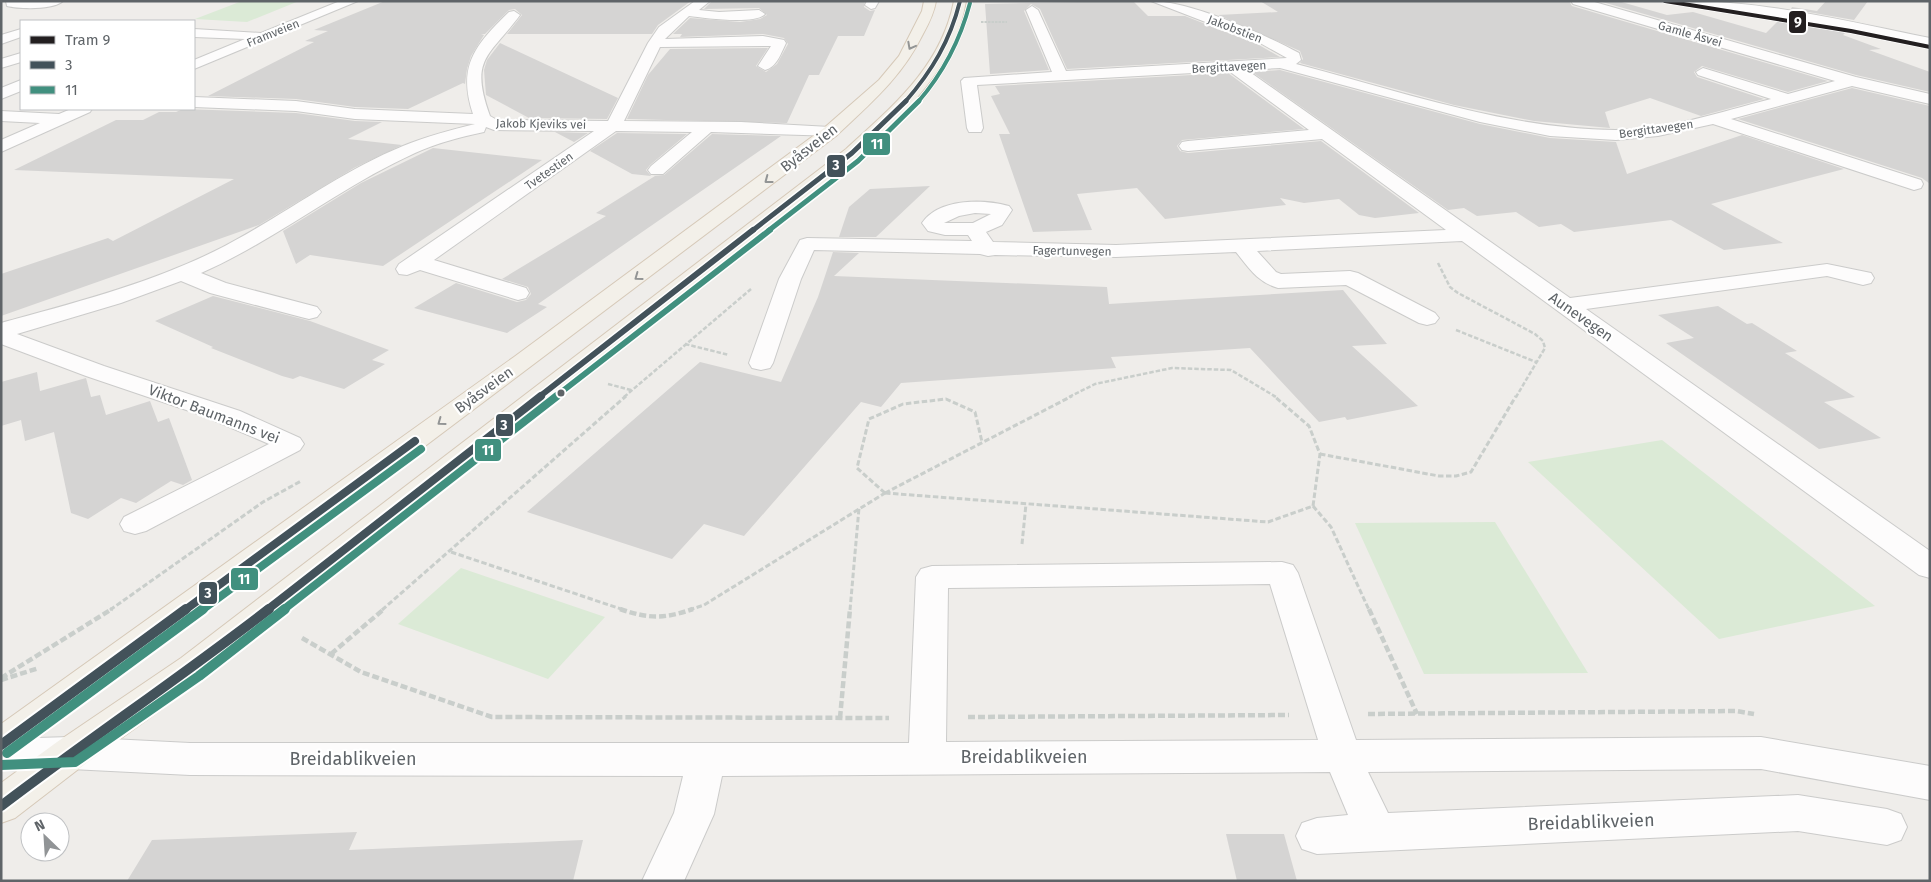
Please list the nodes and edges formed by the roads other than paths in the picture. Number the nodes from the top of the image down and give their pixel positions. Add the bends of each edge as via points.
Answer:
1 (57, 1) edge
2 (352, 1) edge
3 (704, 1) edge
4 (930, 1) edge
5 (960, 1) edge
6 (1156, 1) edge
7 (1577, 1) edge
8 (1692, 1) edge
9 (10, 4) edge
10 (1201, 4) dead end
11 (1793, 4) dead end
12 (1175, 7) junction
13 (1745, 9) junction
14 (686, 12) junction
15 (1614, 12) junction
16 (759, 14) dead end
17 (514, 15) dead end
18 (1035, 16) dead end
19 (1592, 20) dead end
20 (20, 33) edge
21 (195, 33) edge
22 (266, 36) junction
23 (1, 40) edge
24 (655, 42) junction
25 (1930, 42) edge
26 (20, 57) edge
27 (1824, 58) dead end
28 (1, 64) edge
29 (1280, 64) junction
30 (195, 65) edge
31 (765, 66) dead end
32 (1803, 67) junction
33 (1233, 68) junction
34 (1703, 72) dead end
35 (1061, 76) junction
36 (1852, 82) junction
37 (20, 85) edge
38 (1, 94) edge
39 (1393, 96) junction
40 (1788, 99) junction
41 (1930, 99) edge
42 (195, 102) edge
43 (1380, 109) dead end
44 (81, 110) edge
45 (1, 116) edge
46 (58, 119) junction
47 (1713, 119) junction
48 (488, 122) junction
49 (614, 125) junction
50 (706, 127) junction
51 (975, 128) dead end
52 (830, 132) junction
53 (1326, 133) junction
54 (1188, 146) dead end
55 (1, 147) edge
56 (657, 170) dead end
57 (1914, 184) dead end
58 (974, 229) dead end
59 (1054, 232) dead end
60 (1463, 234) junction
61 (1241, 245) junction
62 (988, 250) junction
63 (1116, 251) junction
64 (180, 273) junction
65 (1863, 278) dead end
66 (518, 293) dead end
67 (1565, 305) junction
68 (309, 312) dead end
69 (1427, 318) road end
70 (1, 330) edge
71 (1, 336) edge
72 (761, 363) dead end
73 (135, 524) dead end
74 (1930, 567) edge
75 (1, 744) edge
76 (71, 753) junction
77 (1, 755) edge
78 (1342, 756) junction
79 (927, 758) junction
80 (706, 760) junction
81 (1930, 783) edge
82 (1, 806) edge
83 (1886, 827) dead end
84 (1376, 832) junction
85 (1317, 836) dead end
86 (662, 881) edge

1 - 9 street
2 - 22 street, Framveien
3 - 14 street, Tvetestien
4 -> 52 main road, Byåsveien via 906,57 884,83
5 - 76 main road, Byåsveien via 957,21 945,49 925,79 852,153 193,668
6 - 12 street, Jakobstien
7 - 15 street, Gamle Åsvei
8 - 13 street
10 - 12 street
11 - 13 street
12 - 29 street, Jakobstien via 1265,40 1294,56 1294,60
13 - 25 street
14 - 16 street via 719,16
14 - 24 street, Tvetestien
15 - 19 street
15 - 32 street, Gamle Åsvei
17 - 48 street via 497,30 475,68 473,82
18 - 35 street
20 - 23 street
21 - 22 street
22 - 30 street, Framveien
24 - 31 street via 764,40 778,43
24 - 49 street, Tvetestien
26 - 28 street
27 - 32 street
29 - 33 street, Bergittavegen
29 - 39 street, Bergittavegen
32 - 36 street, Gamle Åsvei
33 - 35 street, Bergittavegen
33 - 53 street, Aunevegen
34 - 40 street
35 - 51 street, Bergittavegen via 969,81
36 - 40 street, Bergittavegen
36 - 41 street, Gamle Åsvei
37 - 38 street
39 - 43 street via 1385,100
39 - 47 street, Bergittavegen via 1486,120 1585,134 1638,134
40 - 47 street, Bergittavegen
42 - 48 street, Jakob Kjeviks vei via 296,106 355,114
44 - 46 street
45 - 46 street
46 - 55 street
47 - 57 street, Bergittavegen
48 - 49 street, Jakob Kjeviks vei
48 - 64 street via 388,157 269,231 220,257
49 - 50 street, Jakob Kjeviks vei
49 - 66 street, Tvetestien via 412,265
50 - 52 street, Jakob Kjeviks vei
50 - 56 street
52 -> 75 main road, Byåsveien via 523,362
53 - 54 street
53 - 60 street, Aunevegen
58 - 62 street
59 - 63 street
60 - 61 street, Fagertunvegen
60 - 67 street, Aunevegen
61 - 63 street, Fagertunvegen
61 - 69 street via 1268,277 1278,281 1350,278
62 - 63 street, Fagertunvegen
62 - 72 street, Fagertunvegen via 807,244 790,279
64 - 68 street via 218,288
64 - 70 street
65 - 67 street via 1828,270
67 - 74 street, Aunevegen
71 - 73 street, Viktor Baumanns vei via 125,382 190,402 271,433 290,444
76 - 77 street, Breidablikveien
76 - 80 street, Breidablikveien via 200,759
76 - 82 main road, Byåsveien
78 - 79 street, Breidablikveien
78 - 79 street via 1282,573 1273,573 932,577
78 - 81 street, Breidablikveien via 1761,753
78 - 84 street
79 - 80 street, Breidablikveien
80 - 86 street via 694,814
83 - 84 street, Breidablikveien via 1798,813
84 - 85 street, Breidablikveien

